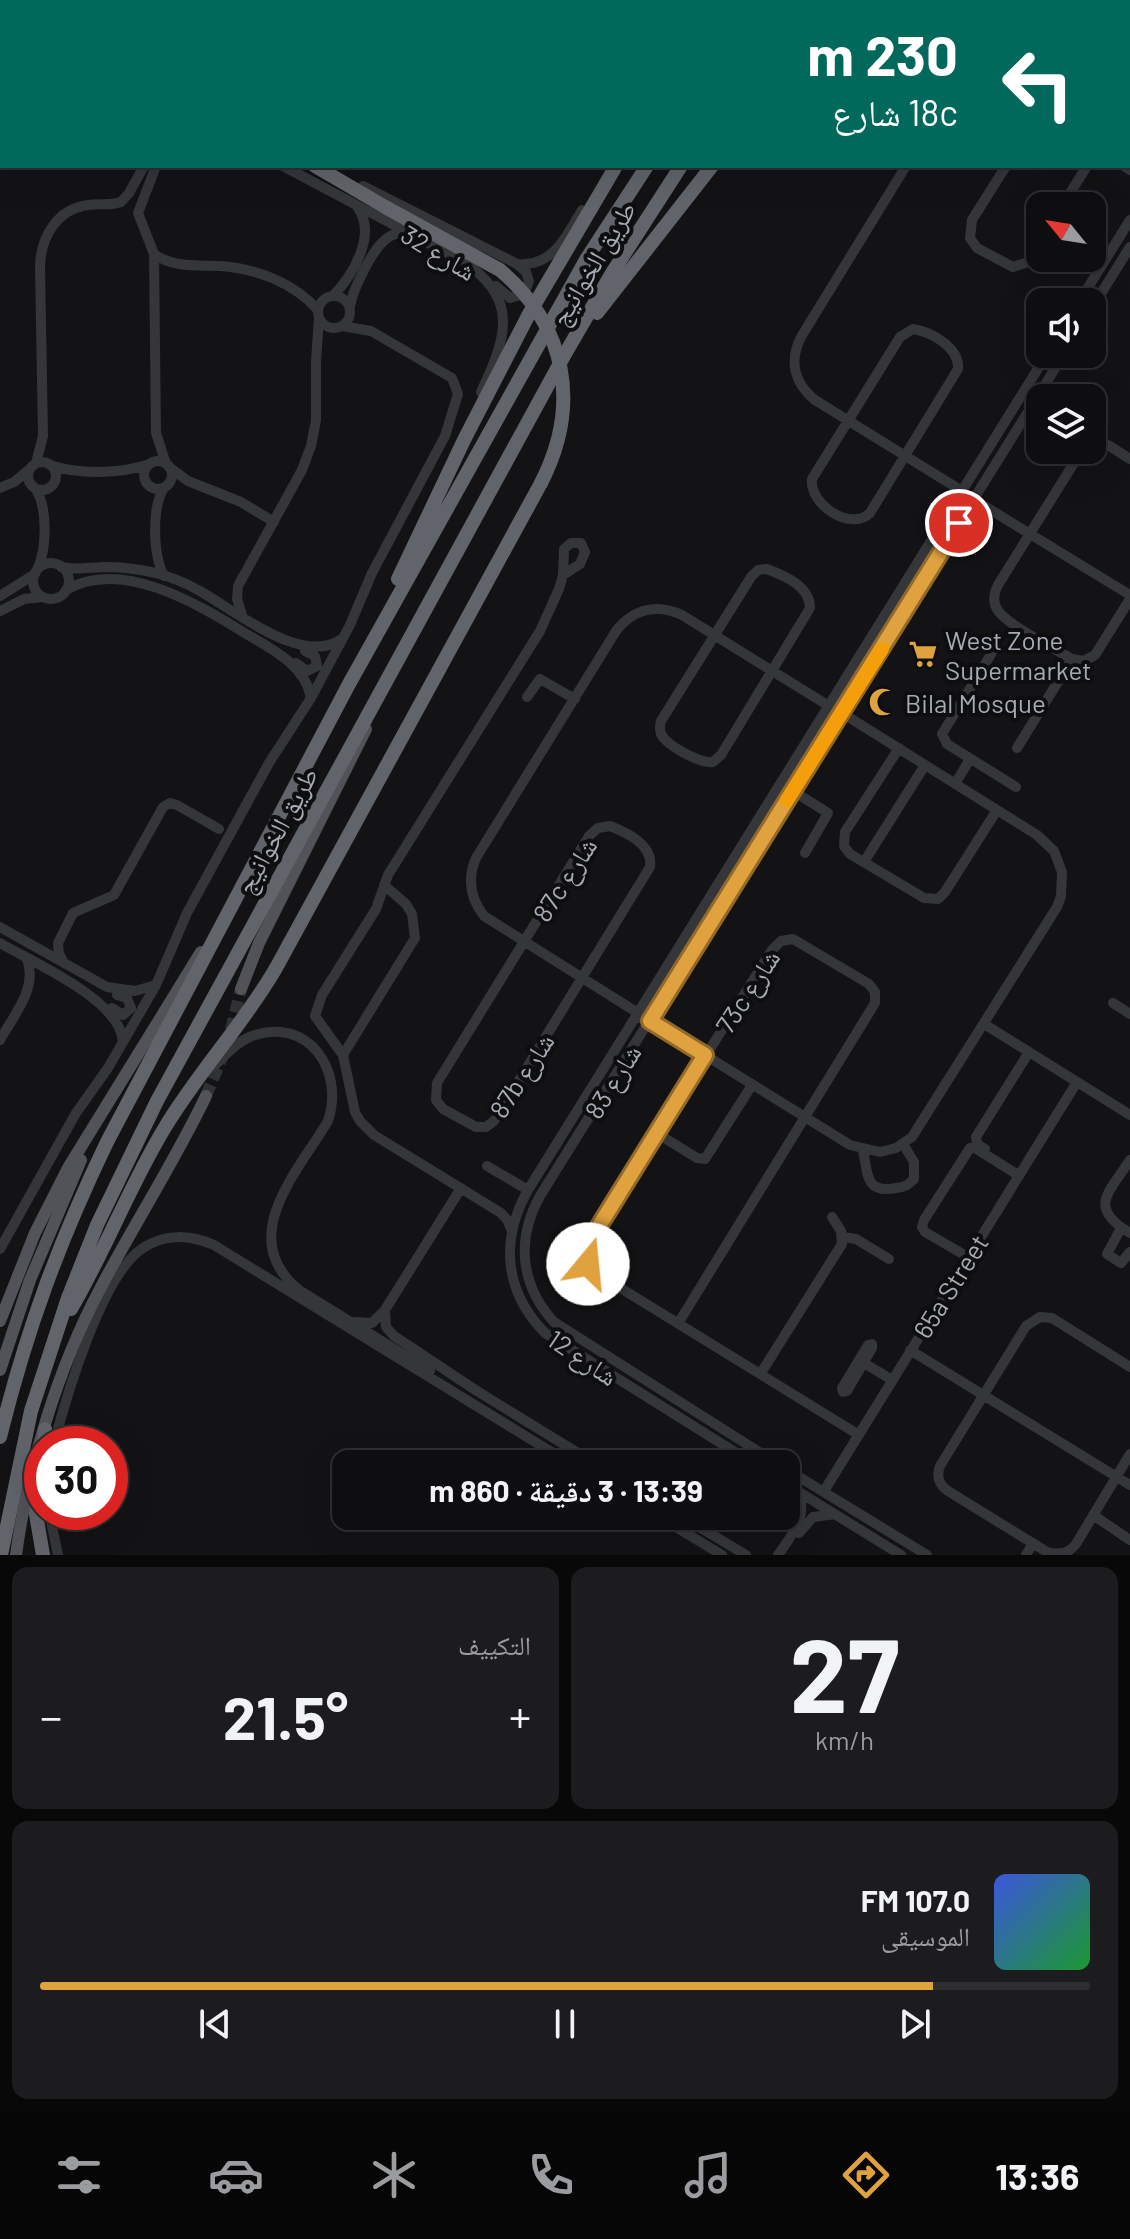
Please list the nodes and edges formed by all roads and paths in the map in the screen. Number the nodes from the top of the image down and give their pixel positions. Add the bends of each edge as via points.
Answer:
1 (153, 168) edge
2 (287, 168) edge
3 (318, 168) edge
4 (327, 168) edge
5 (613, 168) edge
6 (613, 168) edge
7 (646, 168) edge
8 (680, 168) edge
9 (710, 168) edge
10 (905, 168) edge
11 (1005, 168) edge
12 (1086, 168) edge
13 (1071, 192) edge
14 (354, 204) junction
15 (1130, 220) edge
16 (410, 233) junction
17 (1130, 247) edge
18 (154, 254) junction
19 (1106, 259) edge
20 (1026, 263) edge
21 (175, 264) junction
22 (517, 264) junction
23 (473, 268) junction
24 (154, 278) junction
25 (1104, 288) edge
26 (297, 291) junction
27 (329, 297) junction
28 (350, 308) junction
29 (319, 314) junction
30 (339, 327) junction
31 (371, 331) junction
32 (317, 350) junction
33 (565, 354) junction
34 (1038, 368) edge
35 (1055, 368) edge
36 (846, 421) junction
37 (464, 440) junction
38 (1106, 445) edge
39 (906, 457) junction
40 (1130, 459) edge
41 (150, 464) junction
42 (1073, 464) edge
43 (50, 465) junction
44 (167, 465) junction
45 (33, 466) junction
46 (116, 470) junction
47 (75, 471) junction
48 (146, 483) junction
49 (193, 483) junction
50 (52, 486) junction
51 (166, 486) junction
52 (4, 487) edge
53 (34, 487) junction
54 (962, 491) junction
55 (973, 499) junction
56 (274, 522) junction
57 (1029, 533) junction
58 (61, 567) junction
59 (36, 572) junction
60 (563, 575) dead end
61 (164, 576) junction
62 (238, 586) junction
63 (66, 590) junction
64 (0, 596) edge
65 (43, 597) junction
66 (1130, 597) edge
67 (212, 598) junction
68 (0, 611) edge
69 (242, 615) junction
70 (715, 634) junction
71 (281, 638) junction
72 (343, 638) junction
73 (274, 650) junction
74 (993, 651) dead end
75 (1072, 659) junction
76 (773, 671) junction
77 (349, 684) junction
78 (527, 697) dead end
79 (311, 698) junction
80 (575, 699) junction
81 (376, 700) junction
82 (829, 706) junction
83 (842, 713) junction
84 (899, 748) junction
85 (1017, 748) dead end
86 (970, 759) junction
87 (925, 765) junction
88 (955, 784) junction
89 (1016, 787) dead end
90 (793, 791) junction
91 (997, 810) junction
92 (219, 829) dead end
93 (805, 853) dead end
94 (864, 862) junction
95 (384, 885) junction
96 (223, 920) junction
97 (0, 927) edge
98 (59, 937) junction
99 (0, 943) edge
100 (524, 943) junction
101 (34, 946) junction
102 (27, 958) junction
103 (64, 963) junction
104 (55, 975) junction
105 (582, 979) junction
106 (97, 983) junction
107 (156, 985) junction
108 (241, 989) tunnel mouth
109 (28, 990) junction
110 (90, 995) junction
111 (1113, 1003) dead end
112 (638, 1013) junction
113 (1130, 1014) edge
114 (650, 1021) junction
115 (984, 1024) junction
116 (0, 1040) edge
117 (123, 1042) junction
118 (1029, 1052) junction
119 (343, 1055) junction
120 (705, 1055) junction
121 (617, 1073) junction
122 (1077, 1082) junction
123 (193, 1084) junction
124 (752, 1085) junction
125 (206, 1096) tunnel mouth
126 (106, 1107) junction
127 (1130, 1115) edge
128 (806, 1118) junction
129 (658, 1134) junction
130 (903, 1144) junction
131 (863, 1150) junction
132 (1130, 1160) edge
133 (487, 1166) dead end
134 (1020, 1173) junction
135 (461, 1188) junction
136 (528, 1190) junction
137 (540, 1196) joint
138 (520, 1203) junction
139 (501, 1213) junction
140 (832, 1217) dead end
141 (511, 1229) junction
142 (1126, 1230) edge
143 (843, 1237) junction
144 (0, 1249) edge
145 (1130, 1252) edge
146 (968, 1257) junction
147 (889, 1259) dead end
148 (385, 1310) junction
149 (347, 1319) junction
150 (0, 1321) edge
151 (679, 1322) junction
152 (56, 1333) junction
153 (910, 1350) junction
154 (864, 1363) dead end
155 (1130, 1367) edge
156 (0, 1370) edge
157 (761, 1373) junction
158 (892, 1380) junction
159 (984, 1395) junction
160 (478, 1407) junction
161 (665, 1409) junction
162 (706, 1419) junction
163 (48, 1426) edge
164 (59, 1426) edge
165 (859, 1435) junction
166 (0, 1437) edge
167 (731, 1449) joint
168 (548, 1450) edge
169 (573, 1450) edge
170 (746, 1450) edge
171 (756, 1450) edge
172 (1130, 1454) edge
173 (800, 1477) edge
174 (1116, 1477) junction
175 (1130, 1485) edge
176 (824, 1491) junction
177 (800, 1492) edge
178 (24, 1513) edge
179 (835, 1514) junction
180 (1093, 1515) junction
181 (39, 1530) edge
182 (43, 1530) edge
183 (53, 1530) edge
184 (681, 1530) edge
185 (704, 1530) edge
186 (792, 1530) edge
187 (1130, 1540) edge
188 (1033, 1543) junction
189 (1, 1555) edge
190 (16, 1555) edge
191 (43, 1555) edge
192 (49, 1555) edge
193 (58, 1555) edge
194 (722, 1555) edge
195 (746, 1555) edge
196 (778, 1555) edge
197 (786, 1555) edge
198 (901, 1555) edge
199 (927, 1555) edge
200 (1026, 1555) edge

1 - 18 street via 138,213
1 - 45 street via 121,202 70,210 43,244 43,436
2 - 14 street, شارع 32
3 - 123 highway, bridge via 500,270 522,290 540,313 556,349 564,388 559,437 541,483 264,988
4 - 22 street, شارع 32
5 - 22 street, شارع 32 via 556,251 534,264
6 - 37 highway
7 - 77 highway, طريق الخوانيج via 587,258
8 - 33 highway, طريق الخوانيج
9 - 33 highway
10 - 36 street via 797,346 794,365 806,393
11 - 20 street via 972,220 970,238 977,248 1013,267
12 - 13 street
14 - 16 street, شارع 32
14 - 27 street via 366,222 366,237 344,282
15 - 19 street
16 - 23 street, شارع 32
16 - 28 street via 397,233 380,244 353,292
17 - 25 street
18 - 21 street
18 - 24 street
21 - 24 street
21 - 26 street via 250,270
22 - 23 street via 529,281 524,294 515,298 505,296
23 - 37 street, شارع 32 via 497,298 503,337
24 - 44 street via 156,433
26 - 27 street
26 - 29 street
27 - 28 street via 345,299
27 - 29 street
28 - 30 street via 349,320
28 - 31 street
29 - 30 street via 324,325
29 - 32 street
30 - 31 street
30 - 32 street
31 - 72 street via 443,372 458,394 445,436
32 - 56 street via 311,446
33 - 81 highway, طريق الخوانيج
34 - 54 street, شارع 83
35 - 55 street, شارع 83
36 - 39 street
36 - 39 street via 811,483 817,500 848,520 870,513
36 - 39 street via 902,334 921,331 951,348 958,369
37 - 77 highway
38 - 40 street
39 - 54 street
41 - 44 street
41 - 46 street
41 - 48 street via 144,470
42 - 57 street
43 - 45 street
43 - 47 street
43 - 50 street via 55,472
44 - 49 street
44 - 51 street via 171,477
45 - 52 street
45 - 53 street via 28,478
46 - 47 street
46 - 48 street
47 - 50 street
48 - 51 street
49 - 51 street
49 - 56 street
50 - 53 street
51 - 61 street via 156,509 157,559
52 - 53 street
53 - 59 street via 42,509 43,551
54 - 82 street, شارع 83
55 - 57 street
55 - 83 street, شارع 83
56 - 62 street
57 - 66 street
57 - 75 street via 994,591 995,606 1003,617
58 - 59 street via 48,564
58 - 61 street
58 - 63 street via 67,575
59 - 64 street
59 - 65 street via 34,587
60 - 95 street via 540,631
61 - 67 street
62 - 67 street
62 - 69 street
63 - 65 street via 58,597
63 - 73 street via 103,581 164,589
65 - 68 street
66 - 75 street via 1095,655 1084,661
67 - 69 street
69 - 71 street
70 - 76 street
70 - 76 street via 754,573 767,569 785,577 807,593 810,608
70 - 76 street via 661,721 667,741 703,762 716,761
70 - 80 street via 665,609 637,613 616,631
71 - 72 street via 318,648
71 - 73 street via 315,656 317,666 307,671
72 - 79 street
73 - 79 street via 302,676
74 - 86 street via 942,730 944,742
75 - 85 street
76 - 82 street
77 - 96 highway, طريق الخوانيج
78 - 80 street via 540,679
79 - 107 street via 187,913
80 - 100 street via 472,866 474,901 491,922
81 - 108 main road via 358,749
81 - 152 highway, طريق الخوانيج via 157,1101 81,1262
82 - 112 street, شارع 83
83 - 84 street
83 - 90 street, شارع 83
84 - 87 street
84 - 94 street via 843,836 847,850
86 - 88 street
86 - 89 street
87 - 88 street
87 - 94 street
88 - 91 street
90 - 93 street via 828,813
90 - 114 street, شارع 83
91 - 94 street via 938,899 924,898
91 - 115 street via 1054,851 1063,884 1057,907
92 - 98 street via 166,804 114,895 76,910
95 - 119 street via 367,926 316,1008 319,1024
95 - 119 street via 412,914 415,938
96 - 126 main road
96 - 166 highway, طريق الخوانيج via 74,1211 30,1326
97 - 101 street
98 - 101 street
98 - 103 street
99 - 102 street
100 - 105 street
100 - 105 street, 87c شارع via 593,831 610,826 630,837 648,849 650,867
100 - 105 street, 87b شارع via 437,1083 434,1094 443,1109 476,1127 491,1124
101 - 103 street
102 - 104 street
102 - 109 street
103 - 106 street
104 - 109 street
104 - 110 street
105 - 112 street
106 - 107 street via 135,991
106 - 110 street via 127,998 130,1011 119,1014
107 - 117 street
109 - 116 street
110 - 117 street via 116,1019
111 - 113 street
112 - 121 street via 638,1025 613,1067
112 - 136 street, شارع 83
114 - 120 street
114 - 121 street, شارع 83
115 - 118 street
115 - 130 street via 916,1132
117 - 144 street via 82,1103
118 - 122 street
118 - 134 street via 975,1140
119 - 135 street via 360,1121
120 - 124 street
120 - 128 street, 73c شارع via 781,941 799,941 858,977 872,988 875,1003
120 - 129 street
121 - 137 street, شارع 83
122 - 127 street
122 - 134 street, 65a Street
123 - 149 street via 239,1043 266,1033 295,1036 327,1065 333,1107 274,1213 270,1242 288,1281
123 - 152 highway via 155,1144
124 - 128 street
124 - 129 street via 708,1158 700,1159
125 - 163 main road via 99,1290 74,1344
126 - 150 main road via 50,1200
126 - 156 main road via 45,1239
128 - 131 street
128 - 151 street
129 - 151 street via 588,1245 586,1258 596,1273
130 - 131 street via 880,1152
130 - 131 street via 914,1162 914,1179 885,1190 870,1183
132 - 142 street via 1105,1206 1108,1217
133 - 136 street
134 - 146 street, 65a Street
134 - 146 street via 970,1148 924,1220 925,1232
135 - 139 street
135 - 148 street
136 - 138 street, شارع 12
137 - 162 street, شارع 12 via 527,1225 524,1256 530,1287 546,1314
138 - 139 street
138 - 141 street, شارع 12
139 - 141 street
140 - 143 street
141 - 161 street, شارع 12 via 511,1271 534,1320 558,1343
142 - 145 street via 1107,1254 1121,1263
143 - 147 street
143 - 157 street
146 - 153 street, 65a Street
148 - 149 street via 372,1323
148 - 169 street via 386,1327 394,1336
149 - 160 street
151 - 157 street
152 - 189 highway, طريق الخوانيج via 21,1451
153 - 158 street, 65a Street
153 - 159 street
154 - 158 street
155 - 159 street via 1052,1318 1040,1317 1026,1326
157 - 165 street
158 - 165 street, 65a Street
159 - 174 street
159 - 188 street via 940,1466 939,1480
160 - 164 street via 214,1245 182,1236 152,1243 122,1269 77,1366
160 - 168 street
161 - 162 street via 700,1422
161 - 167 street, شارع 12
162 - 171 street, شارع 12
165 - 176 street, 65a Street
167 - 170 street via 737,1445
172 - 174 street
173 - 176 street
174 - 175 street
174 - 180 street
176 - 199 street
177 - 179 street
178 - 190 main road
179 - 197 street via 808,1520
179 - 198 street
180 - 187 street
180 - 188 street via 1066,1553 1053,1554
181 - 191 highway
182 - 192 highway
183 - 193 street
184 - 194 street
185 - 195 street
186 - 196 street
188 - 200 street

